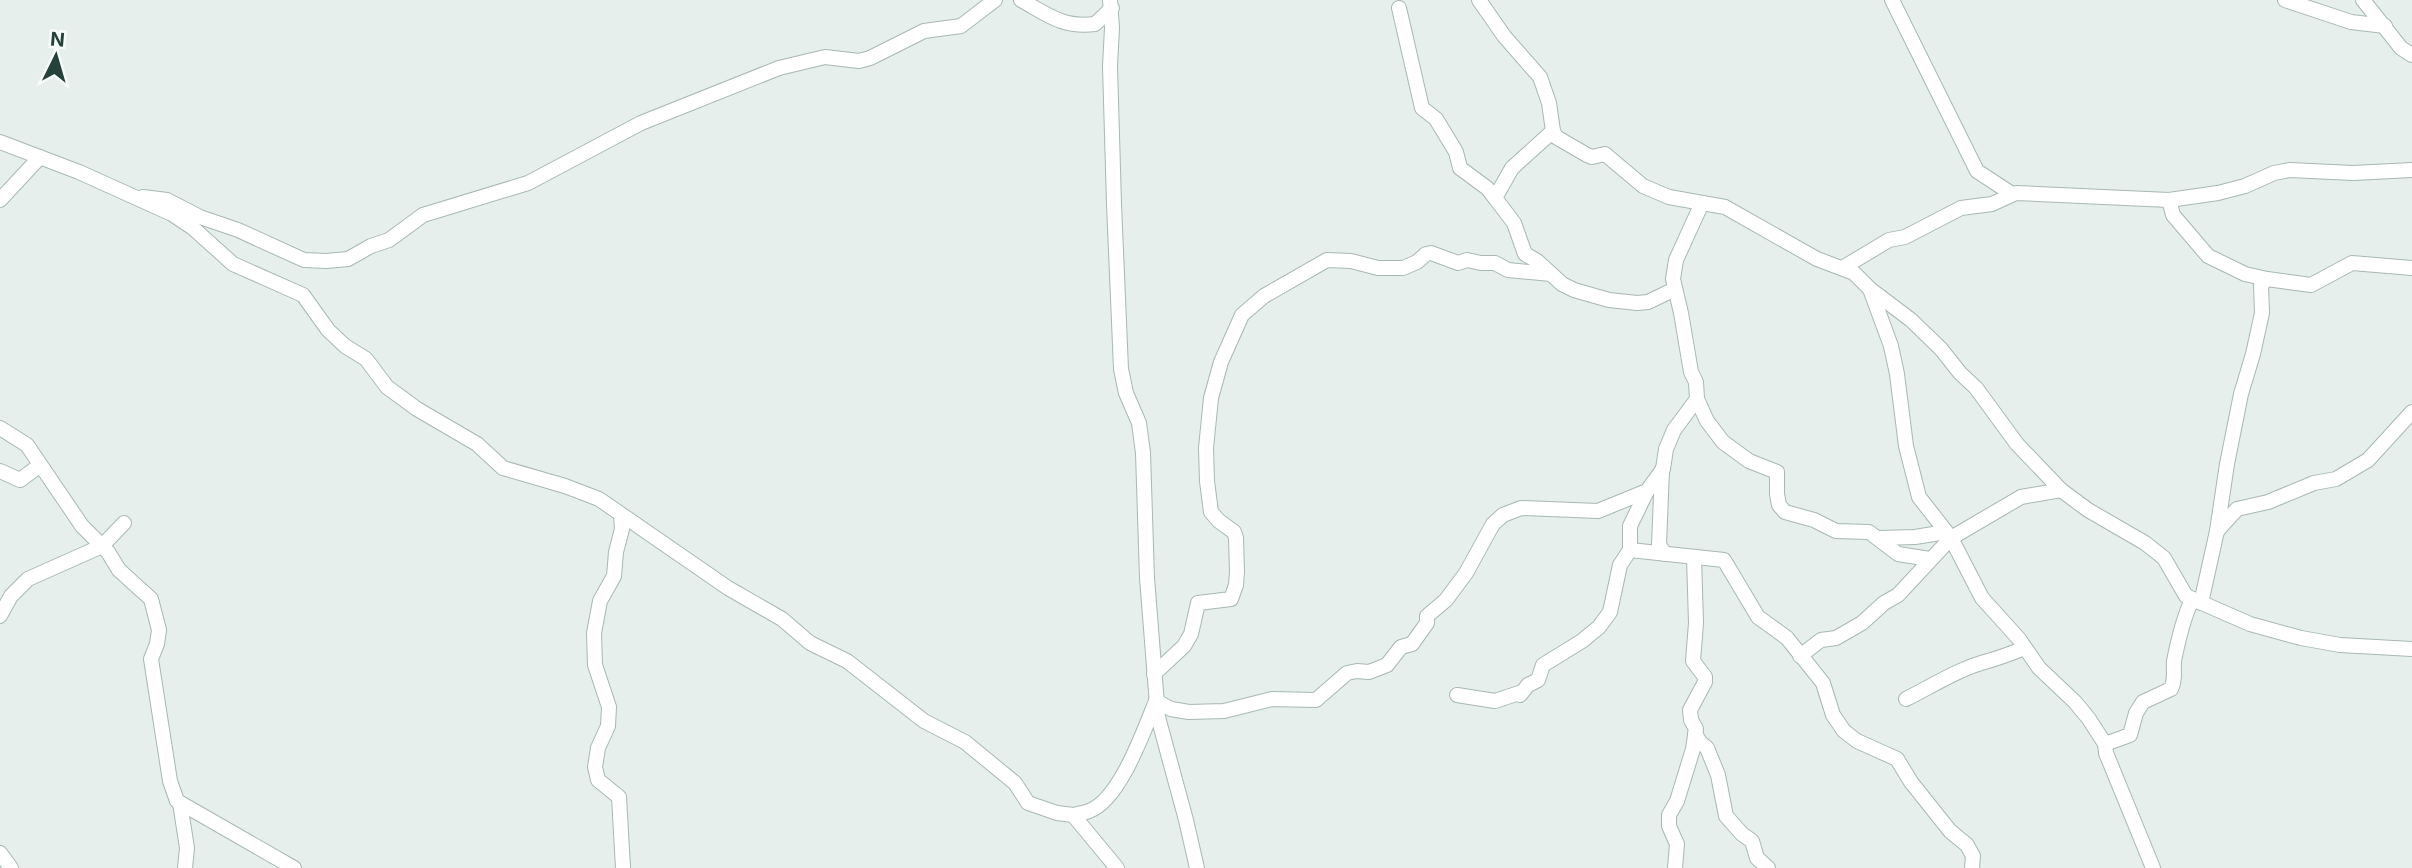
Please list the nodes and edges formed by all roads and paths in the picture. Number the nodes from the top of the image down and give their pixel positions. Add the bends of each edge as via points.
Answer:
1 (995, 0) edge
2 (1021, 0) edge
3 (1479, 0) edge
4 (1892, 0) edge
5 (2285, 0) edge
6 (2363, 0) edge
7 (1111, 4) edge
8 (1399, 8) dead end
9 (2385, 26) junction
10 (2412, 55) edge
11 (1553, 131) junction
12 (0, 142) edge
13 (40, 158) junction
14 (2412, 170) edge
15 (2012, 194) junction
16 (133, 197) junction
17 (1495, 198) junction
18 (0, 200) edge
19 (2169, 200) junction
20 (1703, 203) junction
21 (1844, 267) junction
22 (2412, 268) edge
23 (1551, 274) junction
24 (2267, 279) junction
25 (1675, 289) junction
26 (1870, 289) junction
27 (1697, 399) junction
28 (2412, 412) edge
29 (0, 428) edge
30 (39, 466) junction
31 (1662, 469) junction
32 (0, 471) edge
33 (2061, 489) junction
34 (1647, 491) junction
35 (621, 516) junction
36 (124, 523) dead end
37 (2217, 531) junction
38 (1948, 535) junction
39 (1879, 538) junction
40 (102, 546) junction
41 (1630, 550) junction
42 (1665, 554) junction
43 (1694, 557) junction
44 (1930, 559) junction
45 (2197, 601) junction
46 (0, 616) edge
47 (2024, 648) junction
48 (2412, 649) edge
49 (1800, 656) junction
50 (1154, 674) junction
51 (1457, 695) dead end
52 (1906, 699) dead end
53 (1156, 701) junction
54 (1695, 734) junction
55 (2105, 744) junction
56 (180, 803) junction
57 (1073, 815) junction
58 (0, 853) edge
59 (11, 868) edge
60 (185, 868) edge
61 (294, 868) edge
62 (623, 868) edge
63 (1117, 868) edge
64 (1197, 868) edge
65 (1675, 868) edge
66 (1768, 868) edge
67 (1972, 868) edge
68 (2153, 868) edge

1 - 16 street via 961,26 924,31 870,58 825,57 779,68 641,123 528,183 423,215 390,240 348,259 304,260 167,200
2 - 7 street via 1060,22 1075,25 1095,24
3 - 11 street via 1540,76
4 - 15 street via 1977,171
5 - 9 street via 2351,22
6 - 9 street
7 - 50 street via 1120,357 1143,453
8 - 17 street via 1422,109 1436,119 1460,168
9 - 10 street
11 - 17 street via 1512,168
11 - 20 street via 1562,142 1587,155 1610,157 1643,186
12 - 13 street
13 - 16 street
13 - 18 street
14 - 19 street via 2290,170 2218,193
15 - 19 street
15 - 21 street via 1992,204 1961,208 1905,237 1889,240
16 - 35 street via 185,222 239,267 303,295 328,330 366,359 387,387 477,444 503,468 583,492
17 - 23 street via 1514,223 1525,254
19 - 24 street via 2173,215 2208,256
20 - 21 street via 1725,207 1817,259
20 - 25 street via 1676,260
21 - 26 street
22 - 24 street via 2352,263 2311,285
23 - 25 street via 1574,290 1628,303 1647,302
23 - 50 street via 1508,270 1495,263 1458,263 1431,253 1403,268 1327,260 1264,296 1242,316 1211,398 1206,456 1211,512 1237,538 1236,585 1231,599 1198,603 1184,646
24 - 37 street via 2261,285 2262,313 2227,464
25 - 27 street
26 - 33 street via 1941,349 2017,444
26 - 38 street via 1891,346 1915,486 1924,506
27 - 31 street via 1674,430
27 - 39 street via 1723,442 1749,461 1777,472 1779,505 1785,512 1836,531 1862,530
28 - 37 street via 2368,460 2336,479 2237,509
29 - 30 street via 27,445
30 - 32 street via 20,480
30 - 40 street
31 - 34 street
31 - 42 street via 1658,545
33 - 38 street via 2021,497
33 - 45 street via 2164,558 2186,596
34 - 41 street via 1630,526
34 - 53 street via 1598,511 1521,508 1503,515 1412,644 1401,647 1381,668 1346,673 1316,700 1272,699 1224,711 1189,712
35 - 57 street via 782,619 810,643 847,661 924,721 965,742 1015,783 1028,803
35 - 62 street via 614,576 600,601 594,633 595,665 609,708 595,767 598,780 620,797
36 - 40 street
37 - 45 street
38 - 39 street
38 - 44 street
38 - 47 street via 1982,598
39 - 44 street via 1903,556
40 - 46 street via 28,579
40 - 56 street via 119,570 151,599 159,630 152,667 170,780
41 - 42 street
41 - 51 street via 1620,565 1612,607 1604,620 1582,641 1544,665 1538,680 1520,695 1495,701
42 - 43 street
43 - 49 street via 1724,560 1758,617 1787,639
43 - 54 street via 1693,661 1705,677 1690,710
44 - 49 street via 1898,595 1862,624 1836,638 1821,640
45 - 48 street via 2264,629 2318,642
45 - 55 street via 2187,610 2171,689 2143,702 2130,735
47 - 52 street
47 - 55 street via 2090,719
49 - 67 street via 1822,683 1844,731 1897,759 1950,831 1967,845 1973,856
50 - 53 street
53 - 57 street via 1128,767 1110,794 1091,811
53 - 64 street
54 - 65 street via 1669,815 1677,844
54 - 66 street via 1707,748 1718,775 1726,816 1752,841 1755,854
55 - 68 street
56 - 60 street via 187,848
56 - 61 street
57 - 63 street
58 - 59 street

